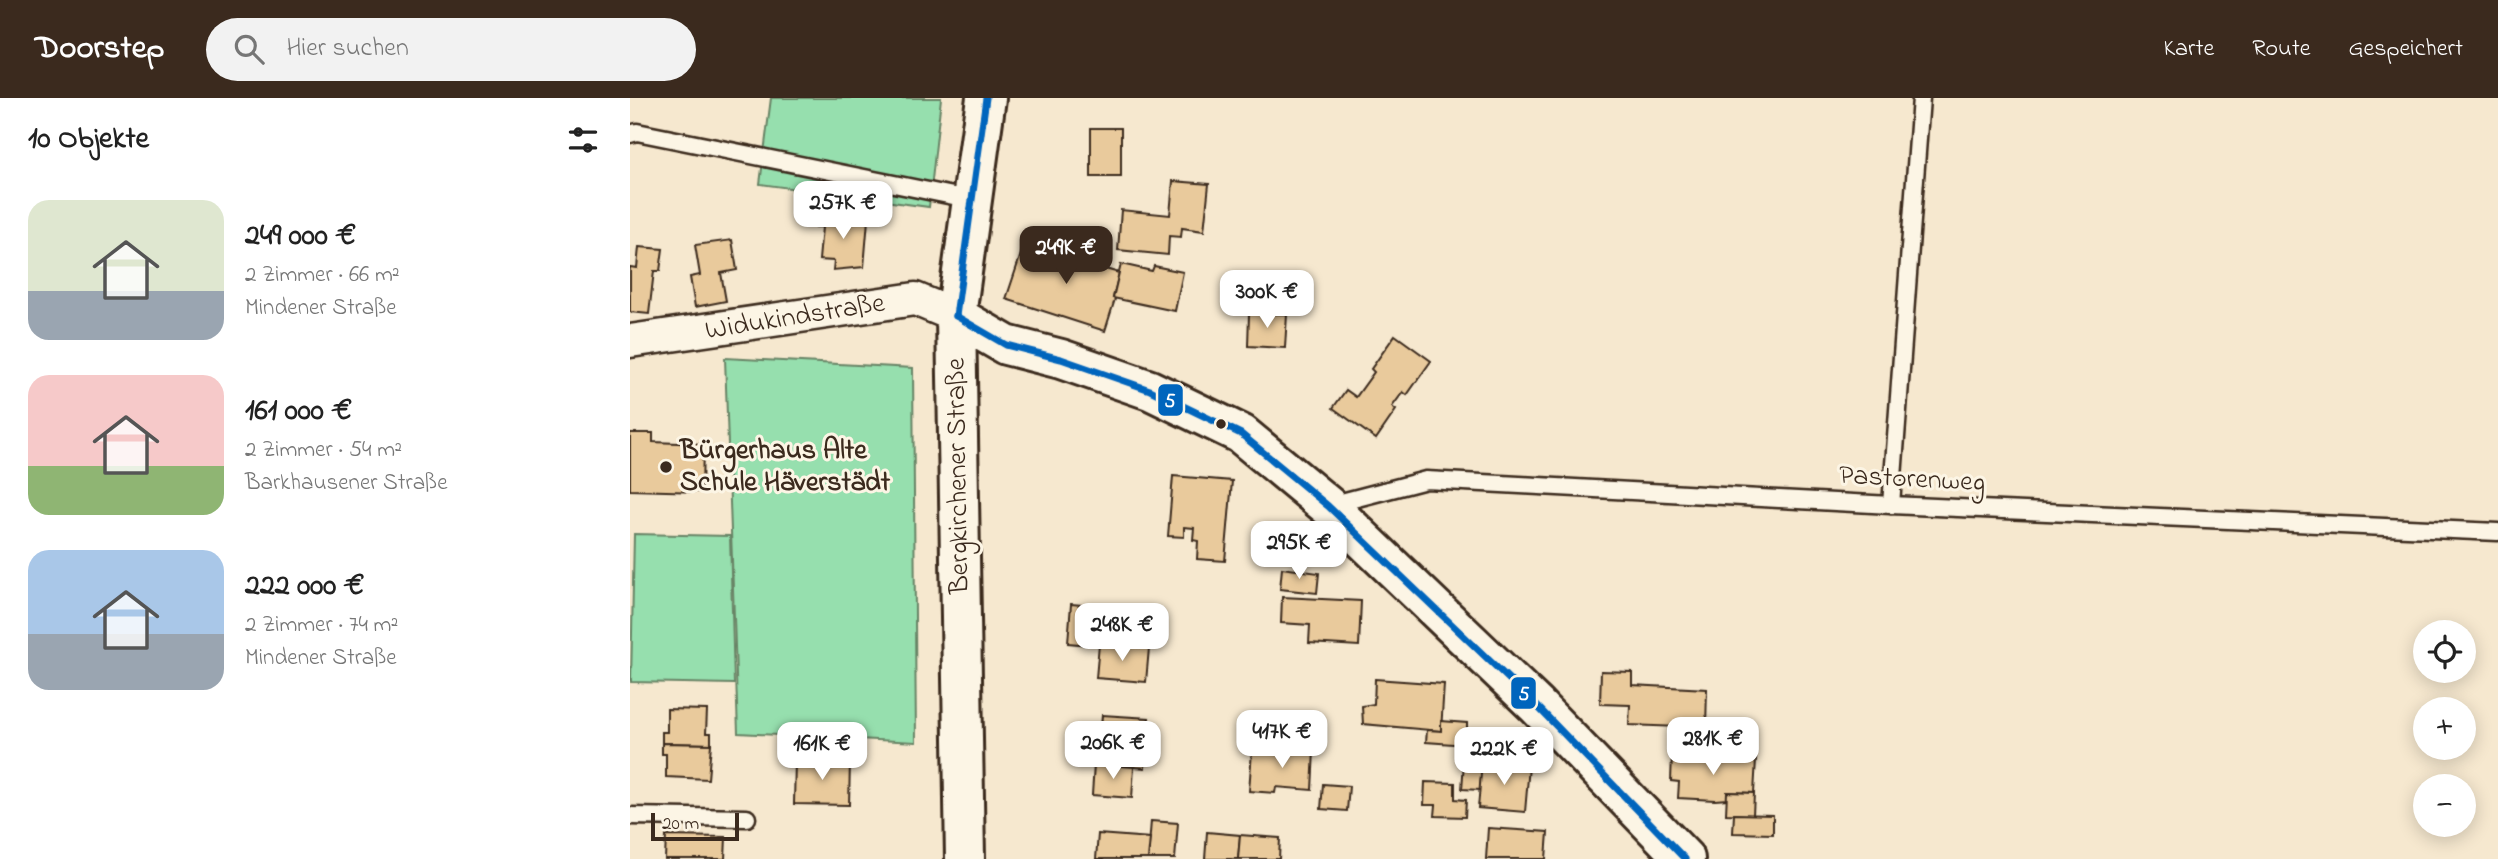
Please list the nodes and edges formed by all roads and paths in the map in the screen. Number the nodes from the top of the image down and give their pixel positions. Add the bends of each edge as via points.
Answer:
1 (986, 98) edge
2 (1921, 98) edge
3 (630, 134) edge
4 (973, 200) junction
5 (957, 316) junction
6 (630, 341) edge
7 (1891, 505) junction
8 (1328, 506) junction
9 (2498, 532) edge
10 (630, 816) edge
11 (747, 818) dead end
12 (965, 859) edge
13 (1685, 859) edge

1 - 4 street, Bergkirchener Straße
2 - 7 lane
3 - 4 lane
4 - 5 street, Bergkirchener Straße
5 - 6 street, Widukindstraße via 915,299
5 - 8 street via 1006,345 1150,390 1241,434
5 - 12 street, Bergkirchener Straße
7 - 8 lane, Pastorenweg via 1426,480
7 - 9 lane, Pastorenweg
8 - 13 street via 1537,706
10 - 11 lane

